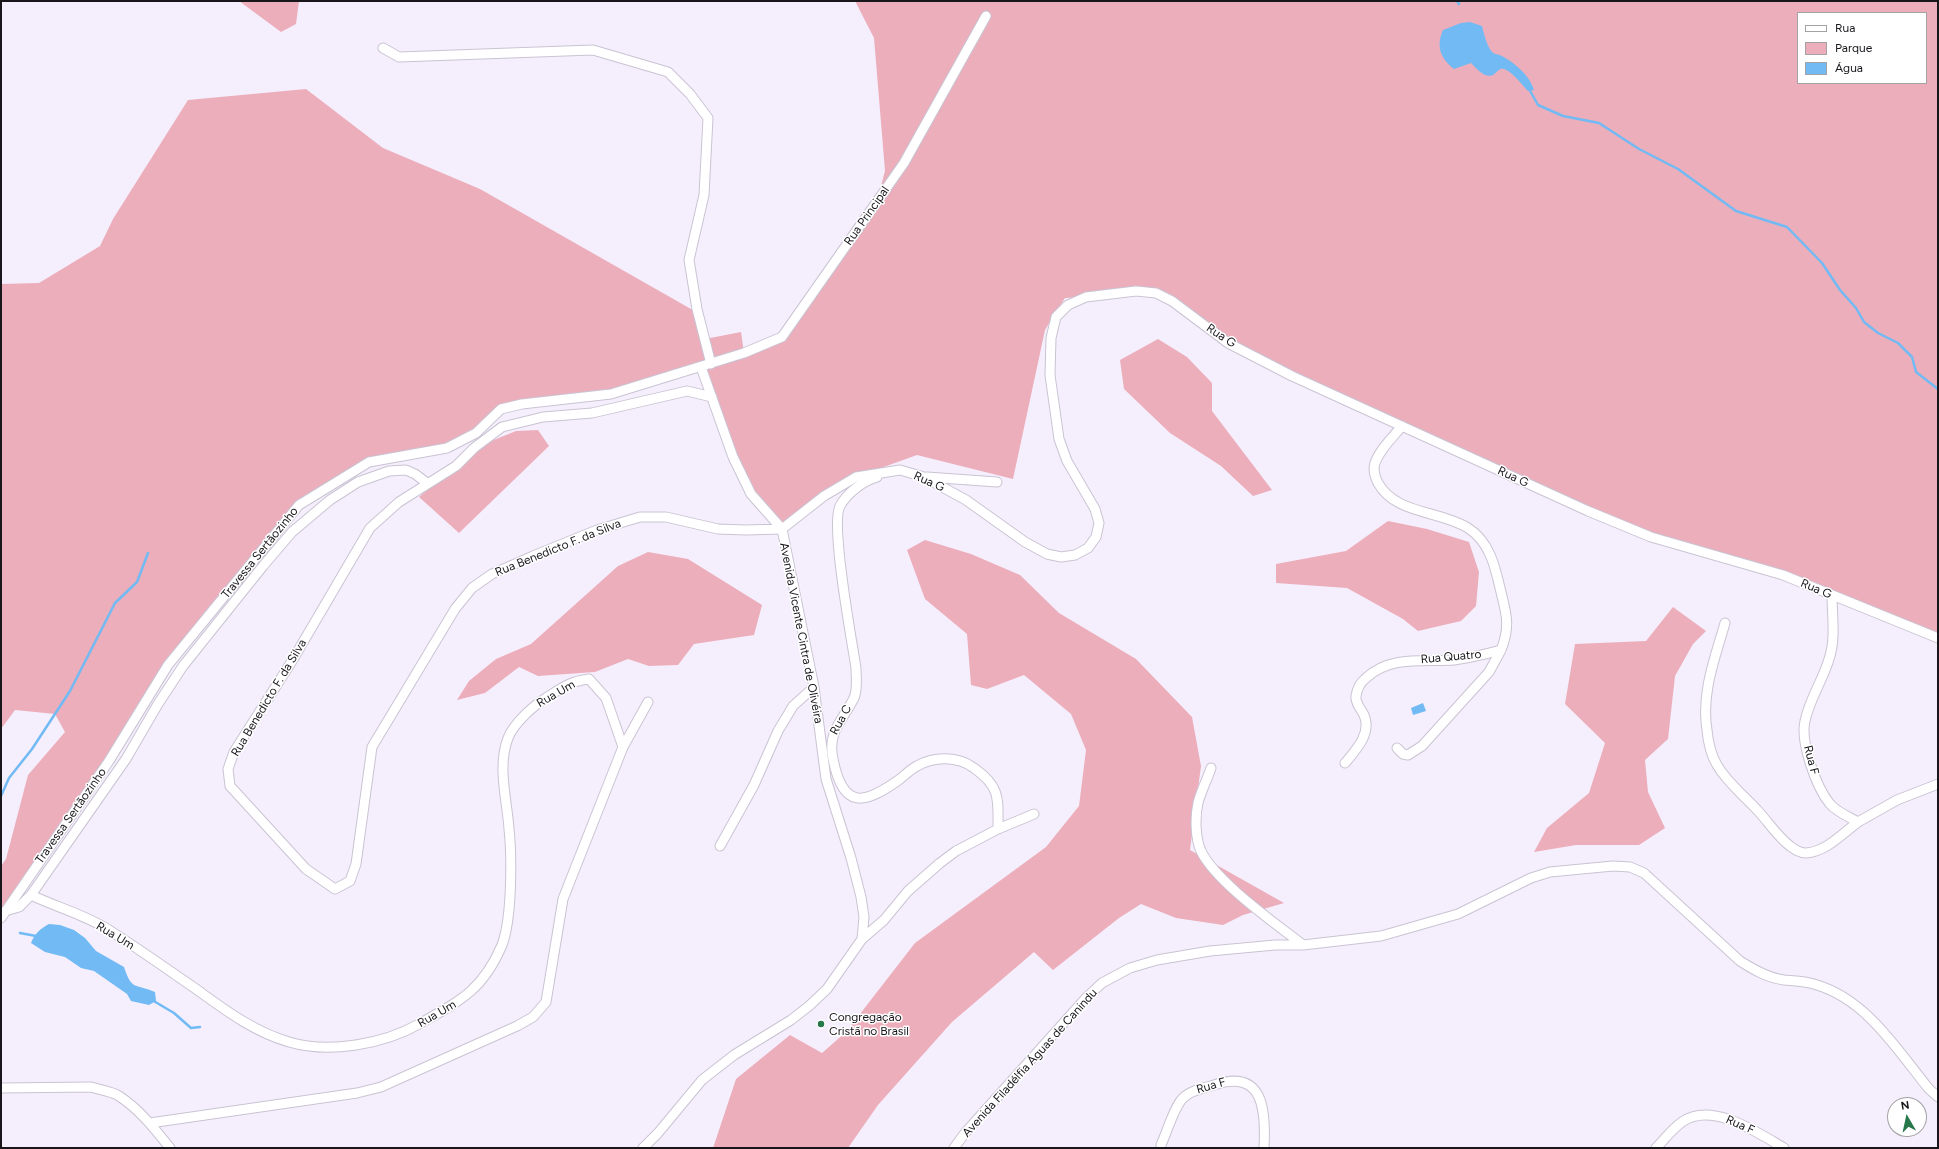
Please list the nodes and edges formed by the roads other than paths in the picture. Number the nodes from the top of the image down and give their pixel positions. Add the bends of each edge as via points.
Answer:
1 (986, 16) dead end
2 (383, 48) dead end
3 (711, 364) junction
4 (701, 367) junction
5 (712, 397) junction
6 (1402, 426) junction
7 (900, 470) junction
8 (924, 477) junction
9 (997, 482) dead end
10 (426, 483) junction
11 (782, 529) junction
12 (1832, 595) junction
13 (1726, 623) dead end
14 (1938, 638) edge
15 (1501, 650) junction
16 (814, 686) junction
17 (648, 702) dead end
18 (623, 747) junction
19 (1397, 748) dead end
20 (1345, 763) dead end
21 (1211, 768) dead end
22 (1938, 784) edge
23 (1034, 814) dead end
24 (1858, 822) junction
25 (998, 829) junction
26 (720, 846) dead end
27 (30, 894) junction
28 (3, 914) edge
29 (862, 938) junction
30 (1303, 945) junction
31 (1, 1088) edge
32 (1938, 1097) edge
33 (150, 1123) junction
34 (1161, 1145) dead end
35 (170, 1148) edge
36 (643, 1148) edge
37 (954, 1148) edge
38 (1264, 1148) edge
39 (1656, 1148) edge
40 (1784, 1148) edge

1 - 3 street, Rua Principal via 904,163 782,337
2 - 3 street via 399,57 592,50 668,72 690,94 708,118 704,195 689,260 697,310
3 - 4 street, Rua Principal
4 - 5 street, Avenida Vicente Cintra de Olivéira
4 - 28 street, Travessa Sertãozinho via 611,394 522,404 501,409 476,433 447,448 370,462 299,505 168,665 109,760
5 - 10 street, Rua Benedicto F. da Silva via 686,391 592,413 543,417 502,427 474,448 456,466
5 - 11 street, Avenida Vicente Cintra de Olivéira via 733,457 751,494
6 - 8 street, Rua G via 1292,376 1228,343 1172,301 1156,293 1136,291 1086,297 1068,305 1056,317 1051,338 1050,375 1059,439 1067,461 1095,509 1099,523 1096,536 1088,548 1075,555 1047,554 1025,542 966,500
6 - 12 street, Rua G via 1644,534 1783,575
6 - 15 street via 1375,463 1374,477 1393,499 1409,508 1469,528 1486,547 1494,565 1508,622
7 - 8 street, Rua G
7 - 11 street, Rua G via 856,477 824,496
7 - 25 street, Rua C via 870,479 851,492 840,506 836,517 857,684 854,696 831,738 832,758 839,782 849,795 857,798 869,798 883,791 916,766 932,760 950,758 968,764 992,783 997,800
8 - 9 street
10 - 11 street, Rua Benedicto F. da Silva via 398,502 370,528 292,661 234,752 228,769 230,786 243,802 306,869 335,889 350,881 356,864 372,747 456,609 472,588 492,574 533,556 640,516 666,517 718,529
10 - 27 street via 416,474 406,470 388,471 358,482 330,500 292,532 183,666 126,759
11 - 16 street, Avenida Vicente Cintra de Olivéira
12 - 14 street, Rua G
12 - 24 street, Rua F via 1831,651 1807,714 1804,735 1811,769 1823,794 1830,804
13 - 24 street via 1708,683 1705,708 1711,750 1716,764 1733,787 1790,846 1801,853 1813,852 1827,846
15 - 19 street via 1489,672 1422,746 1408,755
15 - 20 street, Rua Quatro via 1463,659 1401,662 1385,665 1373,671 1358,688 1356,697 1367,726 1365,734
16 - 26 street via 793,706 778,731 754,785
16 - 29 street, Avenida Vicente Cintra de Olivéira via 826,779 861,897 864,917
17 - 18 street
18 - 27 street, Rua Um via 606,698 589,679 576,680 532,707 509,736 504,750 503,770 510,829 510,872 506,927 502,944 481,982 464,998 410,1029 379,1041 314,1047 290,1043 262,1032 107,929
18 - 33 street via 563,899 546,1002 533,1017 381,1087 357,1093
21 - 30 street via 1198,803 1196,826 1201,850 1214,870
22 - 24 street via 1897,800
23 - 25 street
25 - 29 street via 956,851 940,863 908,891 884,920
27 - 28 street via 19,907
29 - 36 street via 831,983 809,1006 734,1055 702,1080
30 - 32 street, Avenida Filadélfia Águas de Canindu via 1366,938 1458,914 1531,878 1550,872 1613,866 1630,868 1644,873 1740,962 1753,970 1775,978 1818,985 1846,998 1863,1011
30 - 37 street, Avenida Filadélfia Águas de Canindu via 1210,951 1157,960 1130,968 1102,983
31 - 33 street via 98,1089 118,1096
33 - 35 street
34 - 38 street, Rua F via 1180,1101 1187,1094 1234,1080 1251,1087 1260,1099 1264,1113
39 - 40 street, Rua F via 1682,1121 1709,1115 1741,1124

